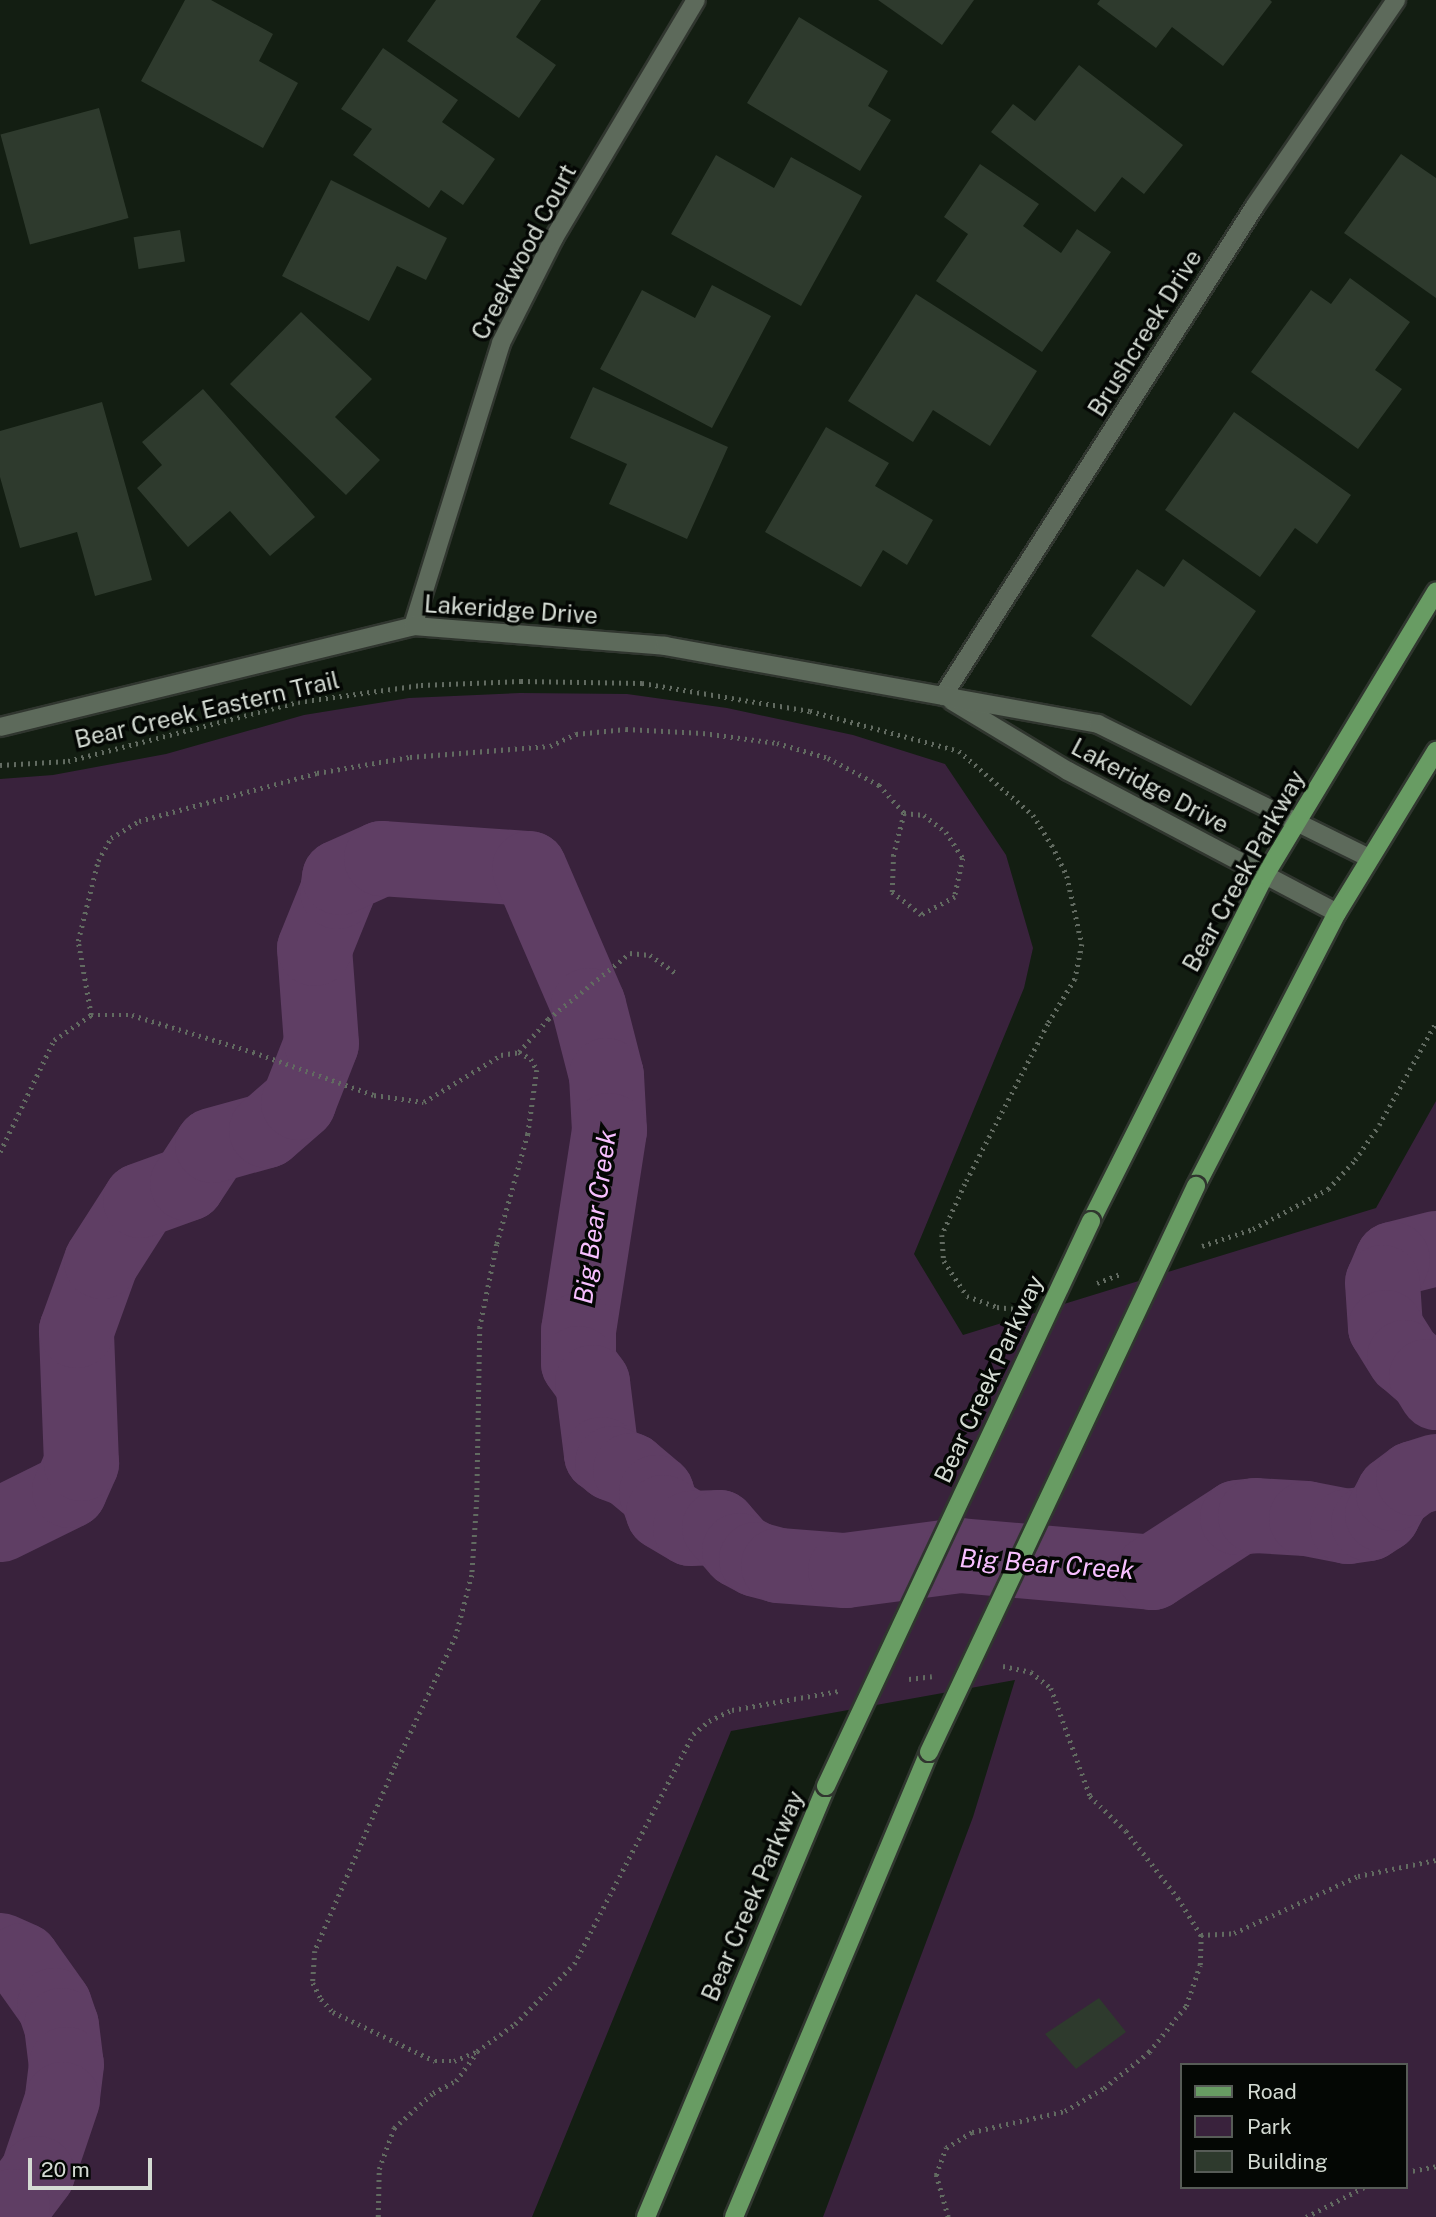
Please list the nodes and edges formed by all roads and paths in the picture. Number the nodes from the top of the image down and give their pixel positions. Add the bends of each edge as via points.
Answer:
1 (696, 0) edge
2 (1396, 0) edge
3 (1436, 592) edge
4 (413, 626) junction
5 (943, 696) junction
6 (0, 727) edge
7 (959, 751) dead end
8 (1436, 751) edge
9 (0, 765) edge
10 (904, 813) junction
11 (1295, 821) junction
12 (1369, 858) junction
13 (1265, 875) junction
14 (1337, 913) junction
15 (677, 974) dead end
16 (91, 1015) junction
17 (519, 1052) junction
18 (0, 1152) edge
19 (995, 1667) dead end
20 (941, 1675) dead end
21 (901, 1681) dead end
22 (849, 1689) dead end
23 (1436, 1860) edge
24 (1201, 1935) junction
25 (477, 2051) junction
26 (1436, 2166) edge
27 (1408, 2172) edge
28 (1360, 2189) edge
29 (378, 2217) edge
30 (646, 2217) edge
31 (734, 2217) edge
32 (948, 2217) edge
33 (1306, 2217) edge

1 - 4 street, Creekwood Court via 554,238 501,343
2 - 5 street, Brushcreek Drive via 1255,206
3 - 11 main road, Bear Creek Parkway
4 - 5 street, Lakeridge Drive via 665,646
4 - 6 street, Lakeridge Drive
5 - 11 street, Lakeridge Drive via 1098,724
5 - 13 street, Lakeridge Drive via 1068,771
7 - 9 path, Bear Creek Eastern Trail via 810,711 642,683 521,681 421,685 298,702 68,761
8 - 12 main road
10 - 10 path via 893,856 892,892 920,915 955,897 963,858 946,832 923,815
10 - 16 path via 879,785 828,758 777,743 703,733 626,729 589,733 550,746 410,757 304,777 139,821 111,838 98,861 78,941
11 - 12 street, Lakeridge Drive
11 - 13 main road, Bear Creek Parkway
12 - 14 main road
13 - 14 street, Lakeridge Drive
13 - 30 main road, Bear Creek Parkway, bridge via 1091,1221 826,1786
14 - 31 main road, bridge via 1196,1186 929,1752
15 - 17 path via 639,952 619,961 548,1019
16 - 17 path via 132,1015 374,1095 424,1102 501,1055
16 - 18 path via 54,1040
17 - 25 path via 531,1059 538,1084 480,1328 472,1575 456,1636 315,1951 313,1983 333,2012 435,2061
19 - 24 path via 1008,1665 1031,1672 1051,1688 1090,1796 1126,1831
20 - 21 path
22 - 25 path via 732,1710 693,1734 574,1964 515,2024
23 - 24 path via 1357,1876 1234,1933
24 - 32 path via 1200,1965 1186,2006 1149,2052 1104,2088 1065,2111 972,2132 946,2148 936,2175
25 - 29 path via 456,2081 433,2093 394,2128 379,2169
26 - 27 path
28 - 33 path

